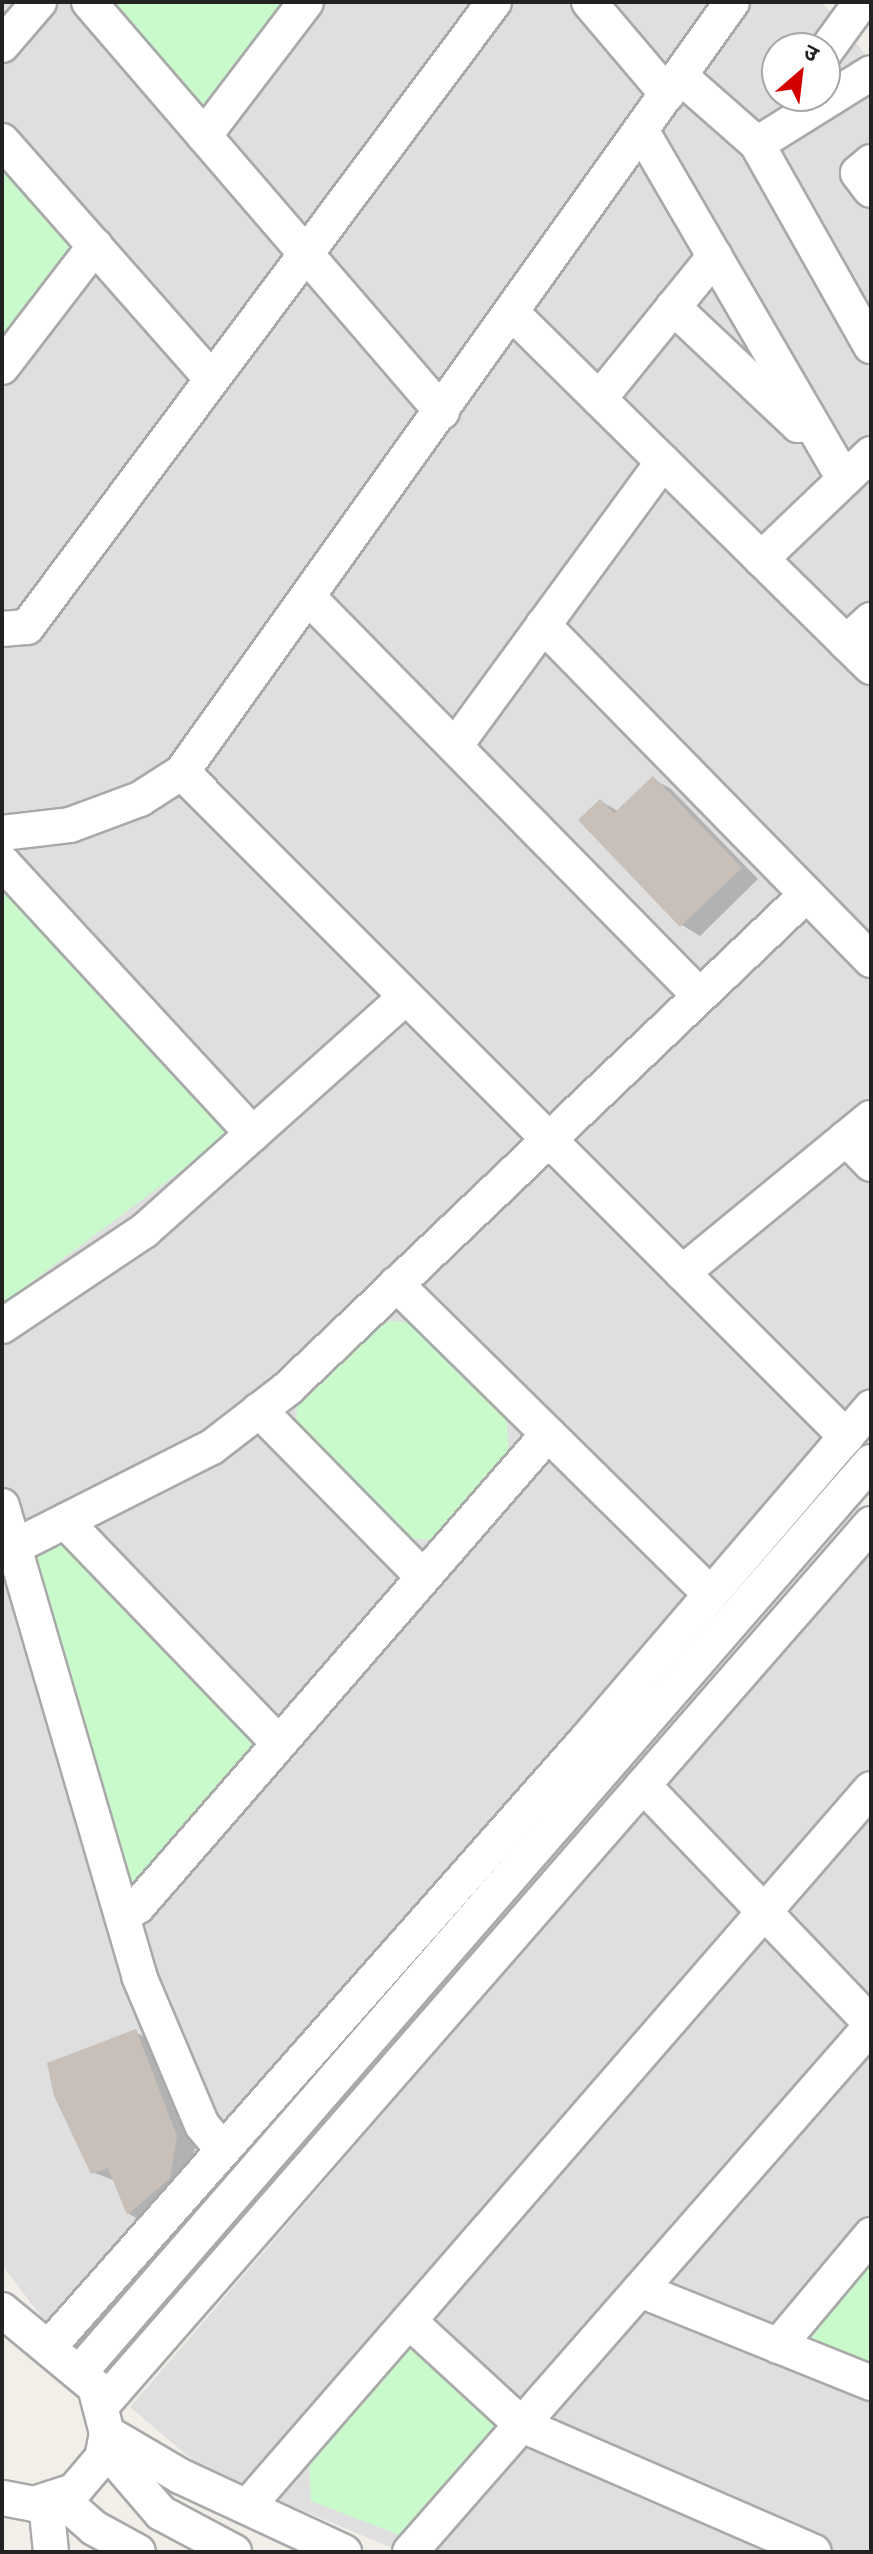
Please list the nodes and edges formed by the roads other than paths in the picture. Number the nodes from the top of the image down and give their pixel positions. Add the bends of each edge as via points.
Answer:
1 (39, 2) edge
2 (89, 2) edge
3 (306, 2) edge
4 (494, 2) edge
5 (589, 2) edge
6 (732, 2) edge
7 (860, 12) edge
8 (841, 34) edge
9 (2, 45) edge
10 (871, 73) edge
11 (673, 85) junction
12 (841, 87) edge
13 (790, 112) edge
14 (641, 130) junction
15 (204, 136) junction
16 (2, 141) edge
17 (757, 144) junction
18 (871, 162) edge
19 (871, 190) edge
20 (95, 246) junction
21 (305, 254) junction
22 (715, 256) junction
23 (673, 307) junction
24 (512, 313) junction
25 (871, 346) edge
26 (2, 367) edge
27 (212, 379) junction
28 (599, 399) junction
29 (442, 412) junction
30 (811, 421) junction
31 (871, 454) edge
32 (663, 462) junction
33 (843, 477) junction
34 (761, 559) junction
35 (309, 598) junction
36 (871, 620) edge
37 (543, 625) junction
38 (2, 629) edge
39 (846, 643) junction
40 (871, 667) edge
41 (455, 746) junction
42 (182, 772) junction
43 (2, 833) edge
44 (2, 862) edge
45 (806, 895) junction
46 (871, 960) edge
47 (699, 995) junction
48 (406, 997) junction
49 (858, 1128) edge
50 (253, 1134) junction
51 (546, 1137) junction
52 (871, 1164) edge
53 (682, 1273) junction
54 (396, 1284) junction
55 (2, 1326) edge
56 (871, 1407) edge
57 (259, 1410) junction
58 (548, 1434) junction
59 (846, 1437) junction
60 (871, 1462) edge
61 (2, 1506) edge
62 (65, 1521) junction
63 (871, 1524) edge
64 (8, 1550) edge
65 (423, 1577) junction
66 (710, 1594) junction
67 (279, 1743) junction
68 (643, 1785) junction
69 (871, 1789) edge
70 (764, 1912) junction
71 (122, 1916) junction
72 (871, 2025) edge
73 (223, 2150) junction
74 (871, 2235) edge
75 (640, 2290) junction
76 (2, 2310) edge
77 (409, 2321) junction
78 (778, 2346) junction
79 (49, 2347) junction
80 (79, 2373) junction
81 (871, 2383) edge
82 (522, 2425) junction
83 (105, 2428) junction
84 (2, 2498) edge
85 (53, 2500) junction
86 (247, 2507) junction
87 (51, 2552) edge
88 (138, 2552) edge
89 (234, 2552) edge
90 (344, 2552) edge
91 (410, 2552) edge
92 (814, 2552) edge

1 - 9 street
2 - 15 street
3 - 15 street
4 - 21 street
5 - 11 street
6 - 11 street
7 - 8 street
10 - 12 street
11 - 14 street
11 - 17 street
13 - 17 street
14 - 22 street
14 - 24 street
15 - 21 street
16 - 20 street
17 - 25 street
18 - 19 street via 858,173
20 - 26 street
20 - 27 street
21 - 27 street
21 - 29 street
22 - 23 street
22 - 30 street
23 - 28 street
23 - 30 street via 798,425
24 - 28 street
24 - 29 street
27 - 38 street via 27,627
28 - 32 street
29 - 35 street
30 - 33 street
31 - 33 street
32 - 34 street
32 - 37 street
33 - 34 street
34 - 39 street
35 - 41 street
35 - 42 street
36 - 39 street
37 - 41 street
37 - 45 street
39 - 40 street
41 - 47 street
42 - 43 street via 140,799 70,825
42 - 48 street
44 - 50 street
45 - 46 street
45 - 47 street
47 - 51 street
48 - 50 street
48 - 51 street
49 - 52 street
49 - 53 street
50 - 55 street via 144,1231
51 - 53 street
51 - 54 street
53 - 59 street
54 - 57 street
54 - 58 street
56 - 59 street
57 - 62 street via 212,1447
57 - 65 street
58 - 65 street
58 - 66 street
59 - 66 street
60 - 80 street
61 - 64 street
62 - 64 street
62 - 67 street
63 - 68 street
64 - 71 street
65 - 67 street
66 - 73 street
67 - 71 street via 138,1906
68 - 70 street
68 - 83 street
69 - 70 street
70 - 72 street
70 - 77 street
71 - 73 street via 139,1976 202,2125
72 - 75 street
73 - 79 street
74 - 78 street
75 - 78 street
75 - 82 street
76 - 79 street
77 - 82 street
77 - 86 street
78 - 81 street
79 - 80 street
80 - 83 street
82 - 91 street
82 - 92 street
83 - 85 street via 88,2479
83 - 86 street via 180,2476
83 - 89 street via 161,2513
84 - 85 street via 26,2504
85 - 87 street
85 - 88 street
86 - 90 street

